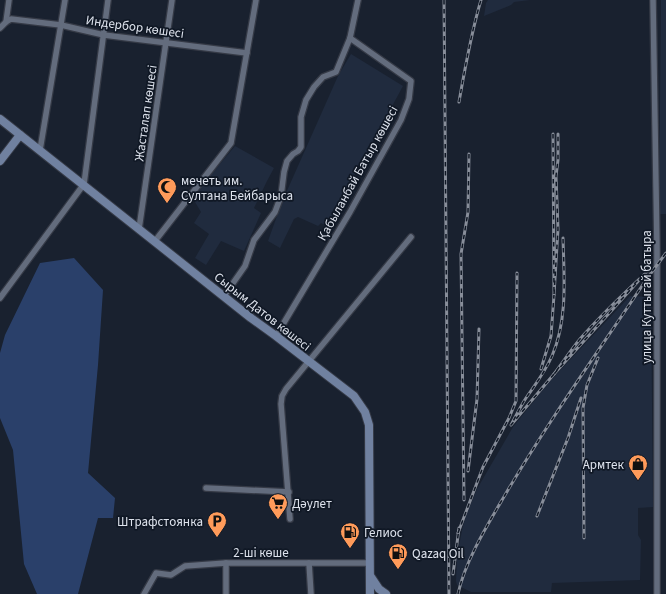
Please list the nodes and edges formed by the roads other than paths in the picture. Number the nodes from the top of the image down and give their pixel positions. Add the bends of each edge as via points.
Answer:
1 (9, 0) edge
2 (65, 0) edge
3 (108, 0) edge
4 (172, 0) edge
5 (256, 0) edge
6 (358, 0) edge
7 (653, 0) edge
8 (6, 22) junction
9 (61, 25) junction
10 (0, 28) edge
11 (104, 35) junction
12 (350, 38) junction
13 (166, 42) junction
14 (247, 53) junction
15 (0, 119) edge
16 (20, 135) junction
17 (40, 150) junction
18 (0, 161) edge
19 (84, 184) junction
20 (139, 229) junction
21 (411, 237) dead end
22 (154, 241) junction
23 (224, 296) junction
24 (0, 298) edge
25 (276, 336) junction
26 (309, 362) junction
27 (206, 488) dead end
28 (289, 492) junction
29 (290, 520) dead end
30 (226, 563) junction
31 (310, 563) junction
32 (369, 563) junction
33 (370, 574) junction
34 (144, 594) edge
35 (226, 594) edge
36 (311, 594) edge
37 (370, 594) edge
38 (386, 594) edge
39 (657, 594) edge

1 - 8 street
2 - 9 street
3 - 11 street
4 - 13 street, Жасталап көшесі
5 - 14 street
6 - 12 street
7 - 39 street, улица Куттыгай батыра via 657,248
8 - 9 street, Индербор көшесі via 11,20
8 - 10 street
9 - 11 street, Индербор көшесі
9 - 17 street
11 - 13 street, Индербор көшесі
11 - 19 street
12 - 23 street via 336,72 323,77 306,100 301,117 301,147 287,162 281,196 275,212 254,240 245,266
12 - 25 street, Қабыланбай Батыр көшесі via 411,81 409,99 401,120 350,212
13 - 14 street, Индербор көшесі
13 - 20 street, Жасталап көшесі
14 - 22 street via 231,143
15 - 16 main road, Сырым Датов көшесі
16 - 17 main road, Сырым Датов көшесі
16 - 18 main road
17 - 19 main road, Сырым Датов көшесі
19 - 20 main road, Сырым Датов көшесі
19 - 24 street
20 - 22 main road, Сырым Датов көшесі
21 - 26 street
22 - 23 main road, Сырым Датов көшесі
23 - 25 main road, Сырым Датов көшесі
25 - 26 main road, Сырым Датов көшесі
26 - 28 street via 282,396
26 - 32 main road, Сырым Датов көшесі via 354,396 365,412 369,425
27 - 28 street
28 - 29 street
30 - 31 street, 2-ші көше
30 - 34 street, 2-ші көше via 185,566 171,575 156,574
30 - 35 street
31 - 32 street, 2-ші көше
31 - 36 street
32 - 33 main road, Сырым Датов көшесі
33 - 37 main road, Сырым Датов көшесі
33 - 38 main road via 379,589

